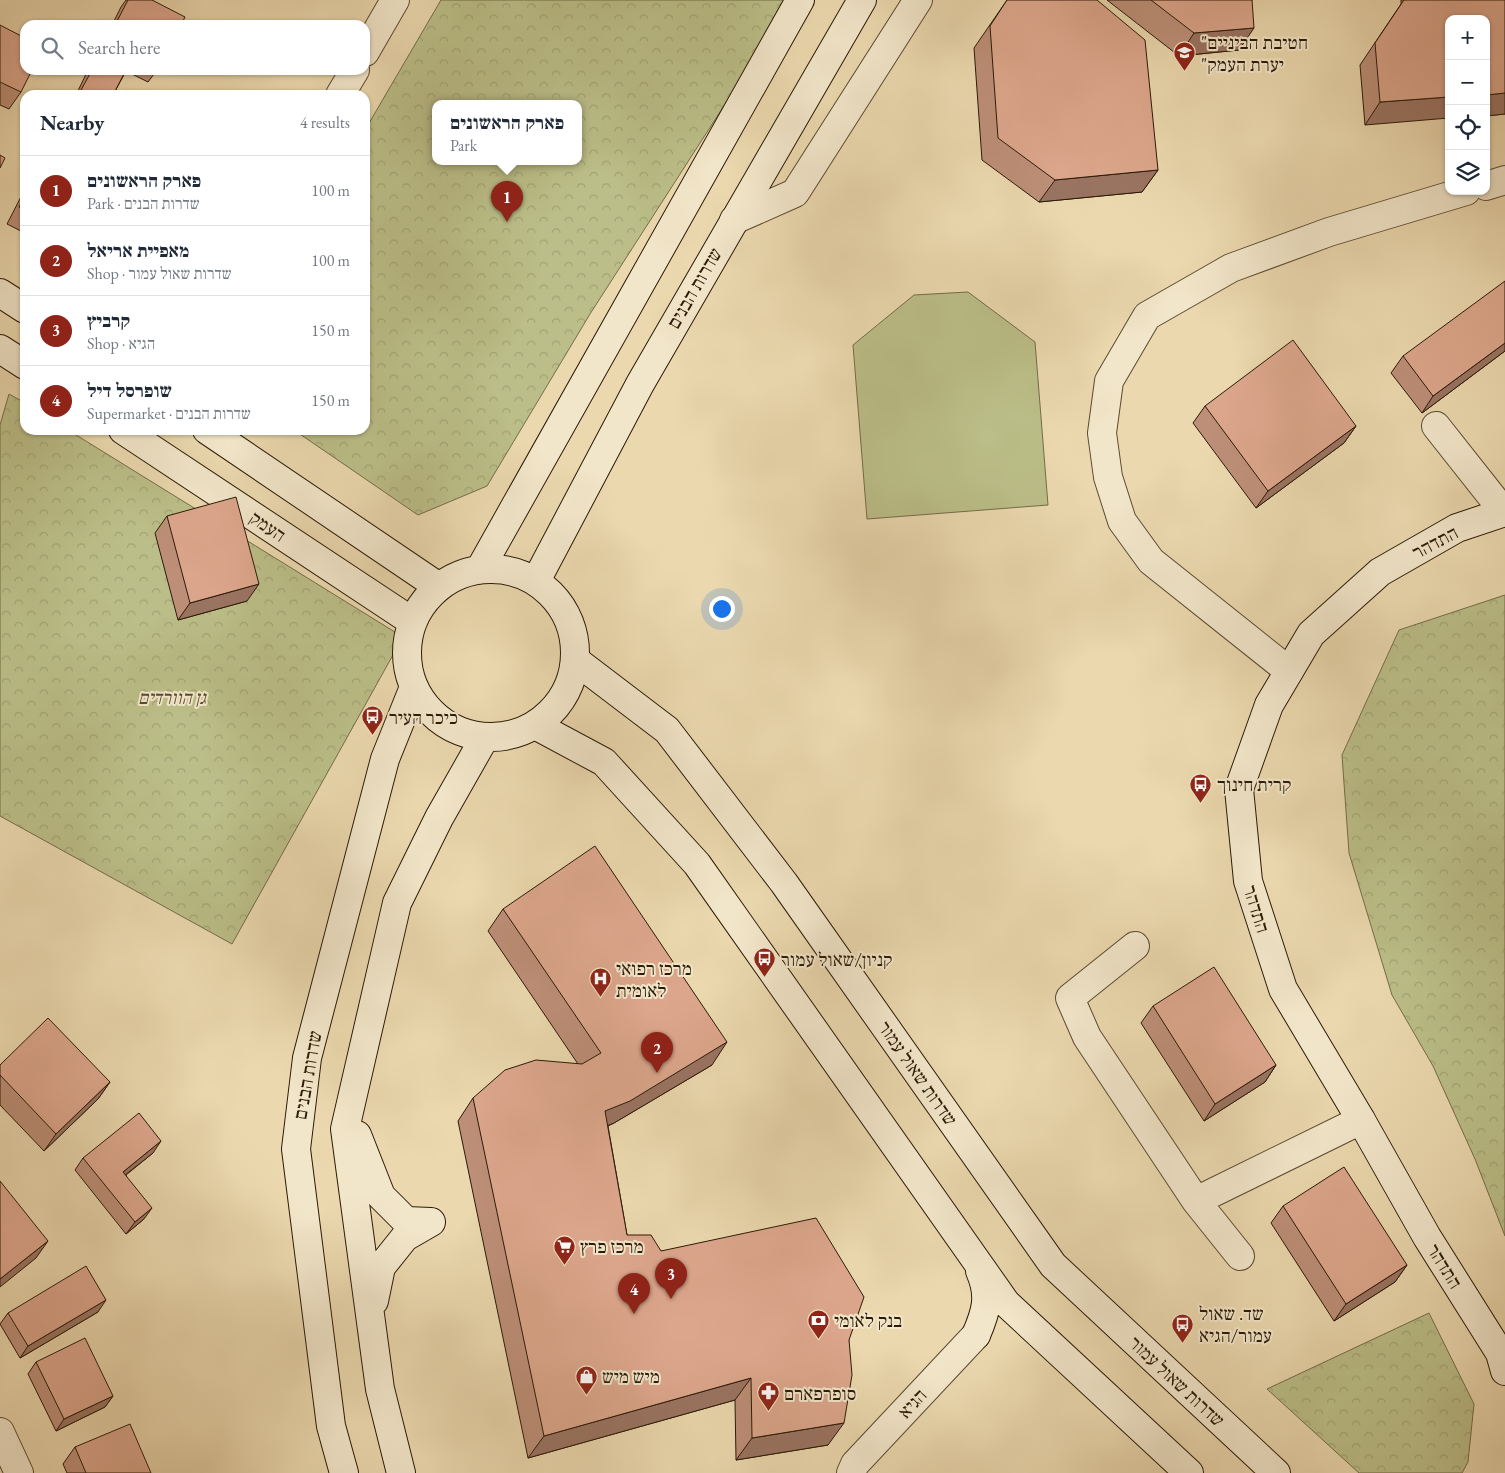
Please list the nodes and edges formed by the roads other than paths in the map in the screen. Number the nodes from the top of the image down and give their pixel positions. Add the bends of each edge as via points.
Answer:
1 (395, 0) edge
2 (800, 0) edge
3 (862, 0) edge
4 (918, 0) edge
5 (370, 43) edge
6 (352, 75) edge
7 (343, 90) edge
8 (1505, 180) edge
9 (1490, 185) edge
10 (1453, 195) edge
11 (734, 220) junction
12 (0, 294) edge
13 (20, 306) edge
14 (0, 349) edge
15 (20, 362) edge
16 (1436, 426) dead end
17 (139, 435) edge
18 (213, 435) edge
19 (1505, 512) edge
20 (480, 569) junction
21 (536, 581) junction
22 (439, 587) junction
23 (413, 622) junction
24 (575, 660) junction
25 (1289, 671) junction
26 (414, 687) junction
27 (535, 725) junction
28 (485, 737) junction
29 (1134, 946) dead end
30 (349, 1112) junction
31 (1361, 1120) junction
32 (1196, 1201) junction
33 (973, 1256) junction
34 (1240, 1256) dead end
35 (371, 1323) junction
36 (1032, 1327) junction
37 (976, 1335) junction
38 (1505, 1371) edge
39 (0, 1432) edge
40 (19, 1473) edge
41 (344, 1473) edge
42 (401, 1473) edge
43 (851, 1473) edge
44 (1188, 1473) edge
45 (1276, 1473) edge

1 - 5 street
2 - 20 street
3 - 11 street, שדרות הבנים
4 - 11 street via 795,193
6 - 7 street
8 - 9 street
10 - 25 street via 1329,232 1231,268 1147,316 1109,381 1102,433 1108,477 1122,521 1151,561
11 - 21 street, שדרות הבנים via 640,384
12 - 13 street
14 - 15 street
16 - 19 street
17 - 23 street, העמק
18 - 22 street
19 - 25 street, התדהר via 1457,528 1380,572 1311,634
20 - 21 street via 509,570
20 - 22 street via 458,575
21 - 24 street via 558,602 572,629
22 - 23 street
23 - 26 street via 407,643
24 - 27 street via 569,686 555,708
24 - 45 street, שדרות שאול עמור via 667,730 784,883 1053,1265
25 - 31 street, התדהר via 1269,705 1240,789 1248,881 1283,990
26 - 28 street via 431,712 455,730
26 - 41 street, שדרות הבנים via 385,759 309,1049 296,1149 330,1426
27 - 28 street via 511,736
27 - 33 street via 604,762 697,864
28 - 30 street via 439,818 397,903
29 - 32 street via 1070,998 1087,1036
30 - 35 street via 345,1129
30 - 35 street via 381,1196 406,1221 431,1222 405,1237 381,1267
31 - 32 street
31 - 38 street, התדהר via 1426,1237 1500,1353
32 - 34 street
33 - 36 street via 1006,1303
33 - 37 street via 985,1282 986,1300
35 - 42 street via 380,1389
36 - 37 street via 1008,1320 993,1323
36 - 44 street
37 - 43 street, הגיא via 855,1464
39 - 40 street

